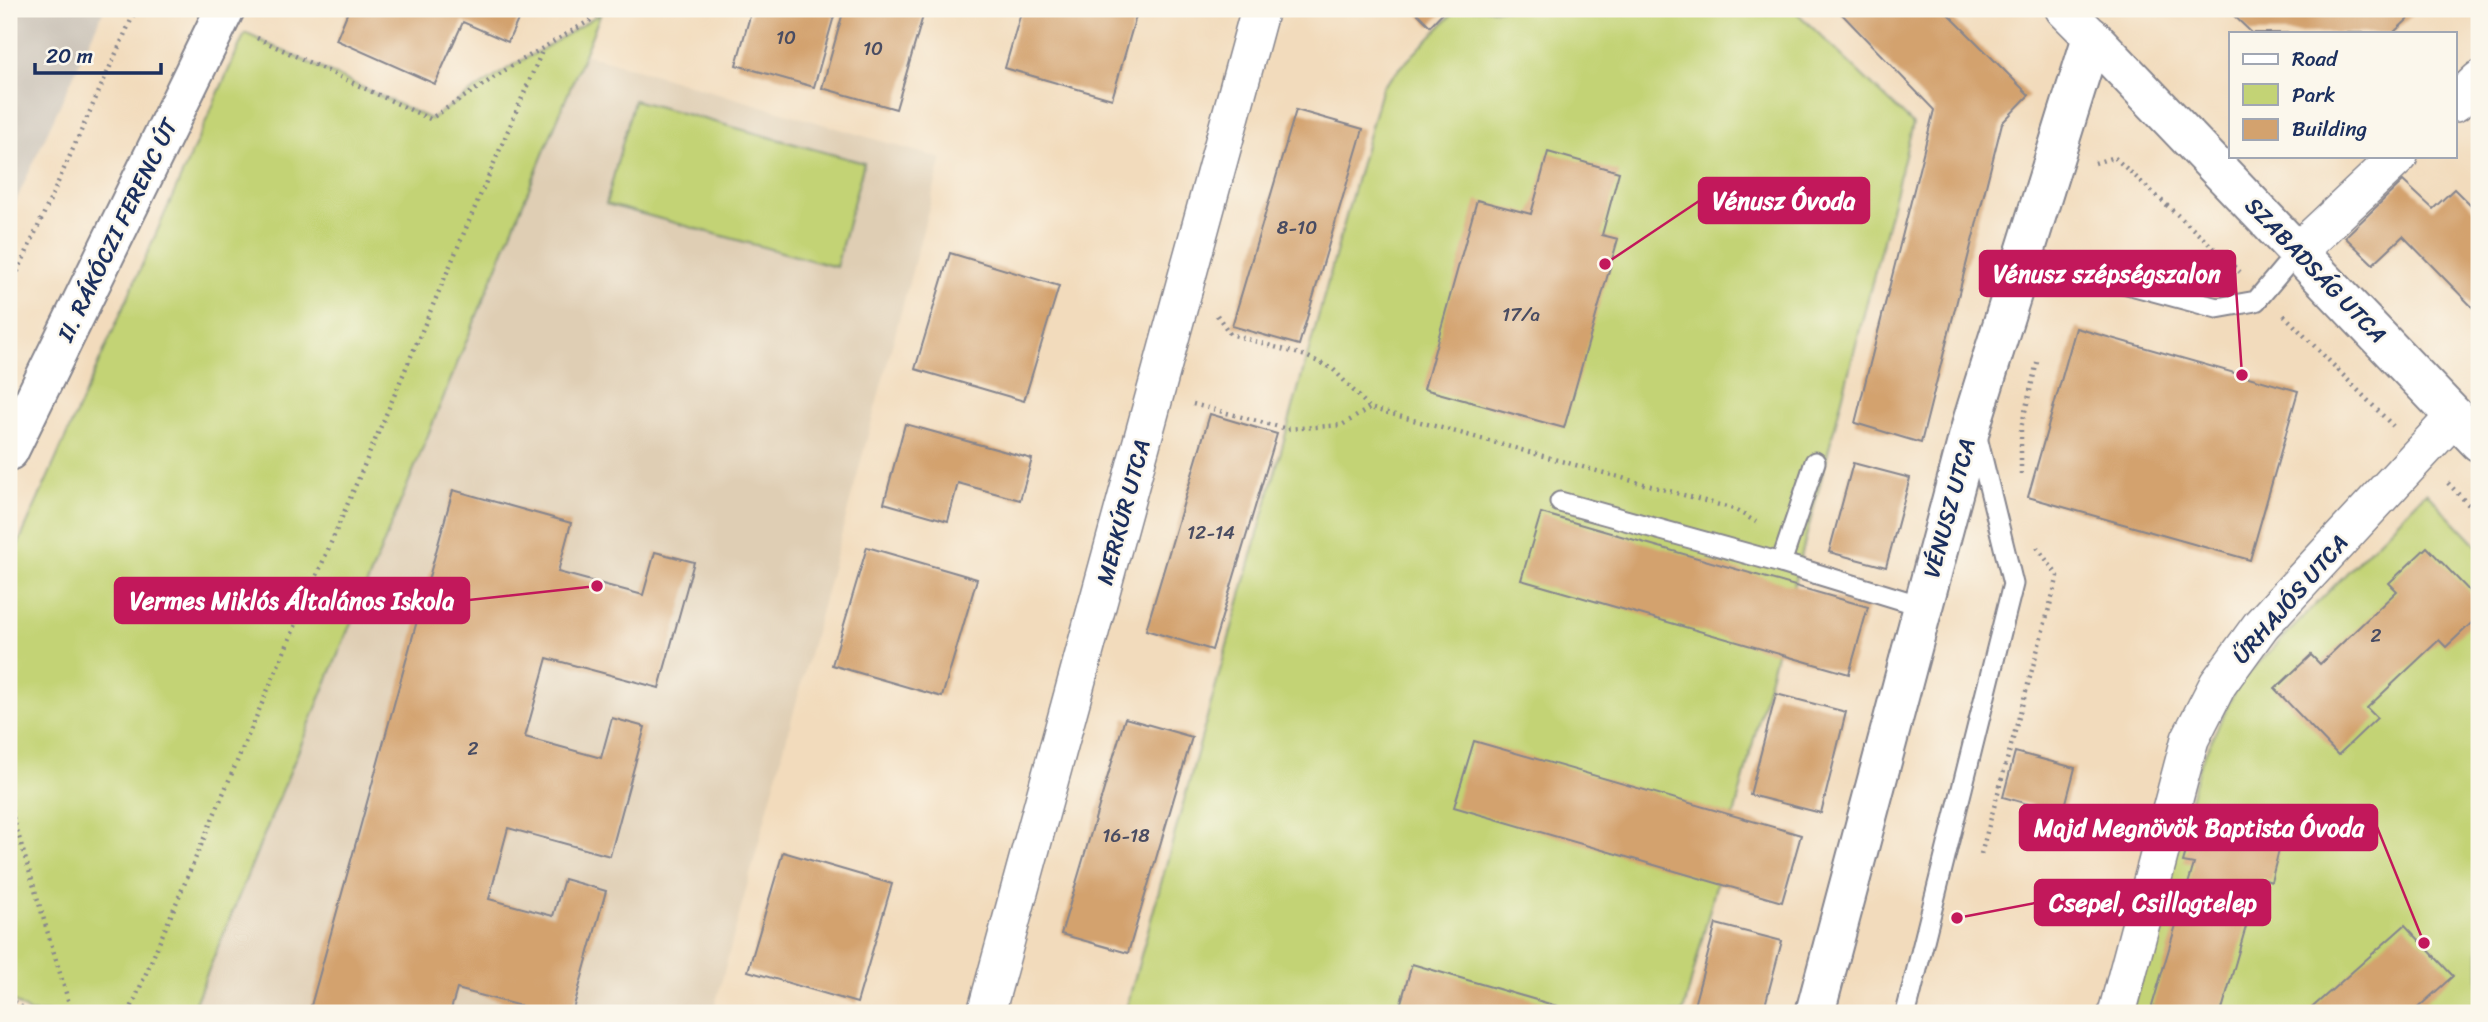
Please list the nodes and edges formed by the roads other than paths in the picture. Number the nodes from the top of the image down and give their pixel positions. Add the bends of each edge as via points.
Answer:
1 (1260, 9) edge
2 (2064, 9) edge
3 (235, 21) edge
4 (2096, 23) edge
5 (2479, 80) edge
6 (2456, 102) edge
7 (2397, 158) edge
8 (2298, 251) junction
9 (2022, 256) junction
10 (1973, 419) junction
11 (2467, 429) edge
12 (9, 451) edge
13 (1815, 463) dead end
14 (1560, 502) dead end
15 (1781, 563) junction
16 (1922, 606) junction
17 (986, 1013) edge
18 (1815, 1013) edge
19 (1906, 1013) edge
20 (2117, 1013) edge

1 - 17 street, MERKÚR UTCA
2 - 4 street, SZABADSÁG UTCA
3 - 12 street, II. RÁKÓCZI FERENC ÚT
4 - 8 street, SZABADSÁG UTCA
4 - 9 street, VÉNUSZ UTCA
5 - 6 street
7 - 8 street
8 - 9 lane via 2256,301 2217,308
8 - 11 street, SZABADSÁG UTCA
9 - 10 street, VÉNUSZ UTCA
10 - 16 street, VÉNUSZ UTCA
10 - 19 lane via 2013,584
11 - 20 street, ŰRHAJÓS UTCA via 2261,625 2218,684 2190,739
13 - 15 lane
14 - 15 lane
15 - 16 lane
16 - 18 street, VÉNUSZ UTCA

